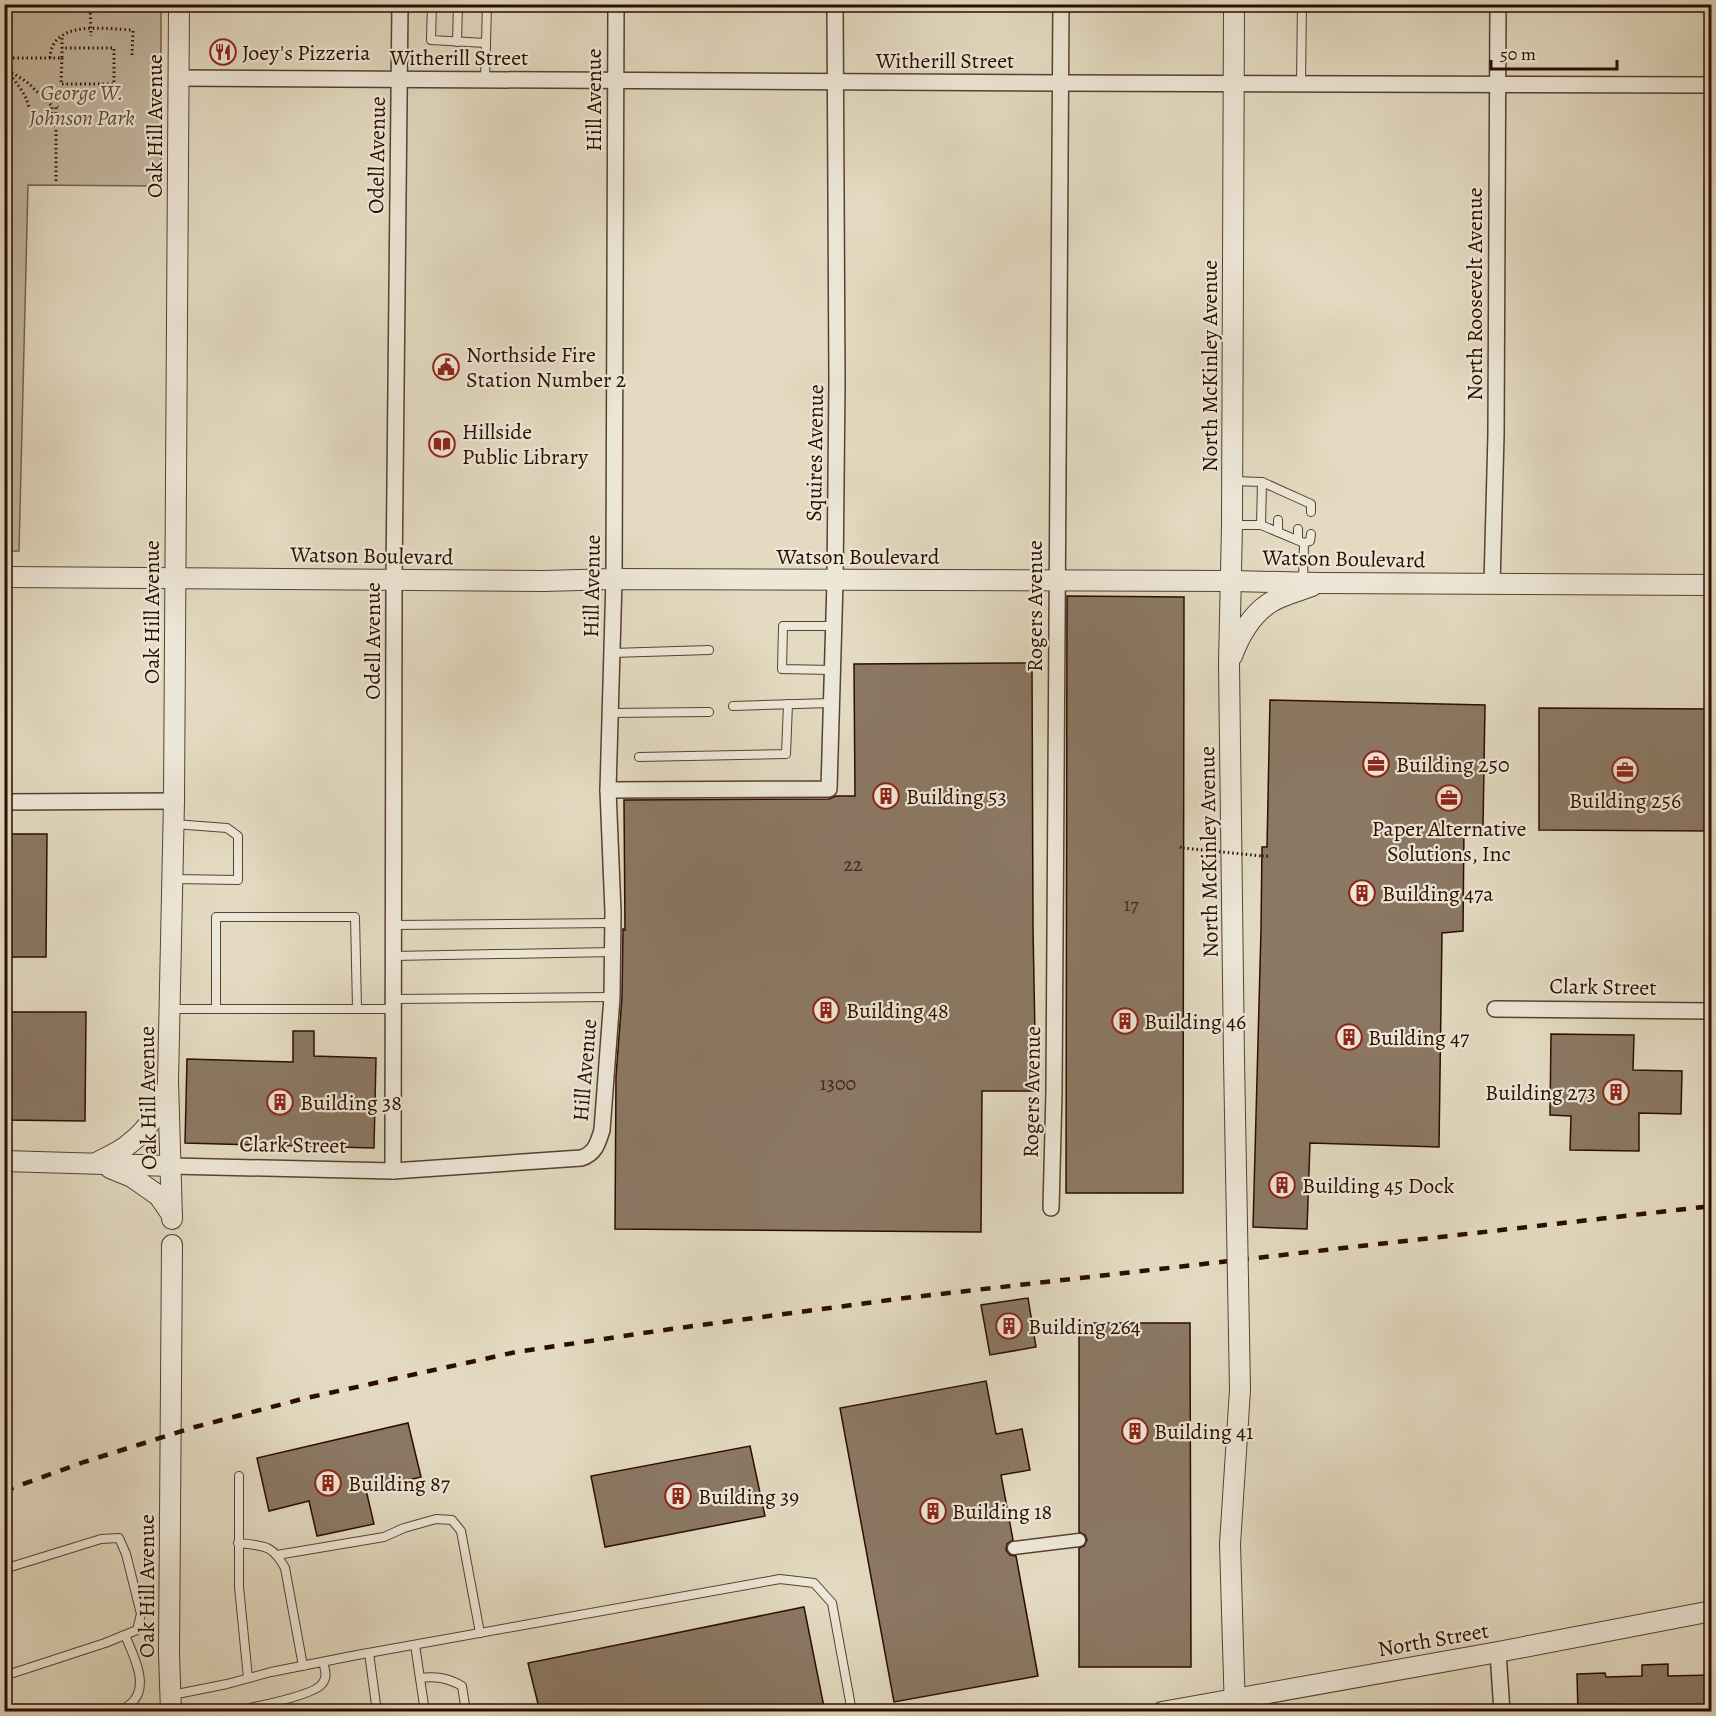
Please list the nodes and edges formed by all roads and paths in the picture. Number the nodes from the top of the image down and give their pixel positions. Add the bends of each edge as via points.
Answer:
1 (90, 4) edge
2 (179, 4) edge
3 (400, 4) edge
4 (432, 4) edge
5 (458, 4) edge
6 (487, 4) edge
7 (616, 4) edge
8 (835, 4) edge
9 (1060, 4) edge
10 (1234, 4) edge
11 (1302, 4) edge
12 (1498, 4) edge
13 (91, 29) junction
14 (62, 35) junction
15 (91, 36) dead end
16 (457, 42) junction
17 (486, 43) junction
18 (62, 48) junction
19 (132, 55) dead end
20 (4, 58) edge
21 (50, 58) junction
22 (62, 58) junction
23 (5, 69) edge
24 (179, 78) junction
25 (399, 79) junction
26 (485, 80) junction
27 (615, 81) junction
28 (834, 82) junction
29 (1061, 83) junction
30 (1301, 83) junction
31 (1234, 84) junction
32 (1497, 84) junction
33 (1712, 85) edge
34 (56, 99) dead end
35 (55, 106) junction
36 (29, 109) dead end
37 (51, 125) dead end
38 (56, 181) dead end
39 (1232, 480) junction
40 (1262, 482) junction
41 (1311, 512) dead end
42 (1278, 520) dead end
43 (1232, 525) junction
44 (1261, 525) junction
45 (1298, 529) dead end
46 (1278, 532) junction
47 (1311, 534) dead end
48 (1301, 542) junction
49 (4, 577) edge
50 (175, 577) junction
51 (394, 579) junction
52 (614, 579) junction
53 (1056, 580) junction
54 (835, 581) junction
55 (1232, 581) junction
56 (1311, 583) junction
57 (1492, 584) junction
58 (1712, 585) edge
59 (833, 626) junction
60 (709, 650) dead end
61 (612, 653) junction
62 (1229, 664) junction
63 (832, 670) junction
64 (831, 703) junction
65 (788, 704) junction
66 (733, 706) dead end
67 (709, 712) dead end
68 (610, 713) junction
69 (639, 757) dead end
70 (608, 790) junction
71 (174, 801) junction
72 (4, 802) edge
73 (173, 823) junction
74 (1180, 847) dead end
75 (1270, 856) dead end
76 (172, 879) junction
77 (612, 923) junction
78 (393, 925) junction
79 (612, 952) junction
80 (393, 956) junction
81 (612, 997) junction
82 (394, 1004) junction
83 (357, 1008) junction
84 (170, 1009) junction
85 (216, 1009) junction
86 (1495, 1009) dead end
87 (1712, 1011) edge
88 (168, 1081) junction
89 (581, 1158) joint
90 (4, 1161) edge
91 (96, 1163) junction
92 (172, 1166) junction
93 (393, 1171) junction
94 (1051, 1208) dead end
95 (172, 1245) dead end
96 (239, 1476) dead end
97 (1079, 1540) dead end
98 (238, 1543) junction
99 (1014, 1548) dead end
100 (278, 1555) junction
101 (4, 1569) edge
102 (1712, 1611) edge
103 (480, 1633) junction
104 (125, 1635) junction
105 (415, 1645) junction
106 (1498, 1652) junction
107 (369, 1653) junction
108 (323, 1662) junction
109 (303, 1666) junction
110 (4, 1676) edge
111 (248, 1678) junction
112 (420, 1678) junction
113 (171, 1703) edge
114 (1235, 1705) edge
115 (120, 1711) edge
116 (246, 1712) edge
117 (377, 1712) edge
118 (425, 1712) edge
119 (466, 1712) edge
120 (852, 1712) edge
121 (1162, 1712) edge
122 (1502, 1712) edge

1 - 13 path
2 - 24 street, Oak Hill Avenue
3 - 25 street, Odell Avenue
4 - 16 lane via 431,40
5 - 16 lane
6 - 17 lane
7 - 27 street, Hill Avenue
8 - 28 street, Squires Avenue
9 - 29 street, Rogers Avenue
10 - 31 street, North McKinley Avenue
11 - 30 lane
12 - 32 street, North Roosevelt Avenue
13 - 14 path
13 - 15 path
13 - 19 path via 134,30
14 - 18 path
14 - 21 path via 53,45
16 - 17 lane
17 - 26 lane
18 - 22 path
18 - 22 path via 114,48 114,84 62,84
20 - 21 path
21 - 22 path
23 - 35 path
23 - 36 path via 24,94
24 - 25 street, Witherill Street
24 - 50 street, Oak Hill Avenue
25 - 26 street, Witherill Street
25 - 51 street, Odell Avenue
26 - 27 street, Witherill Street
27 - 28 street, Witherill Street
27 - 52 street, Hill Avenue
28 - 29 street, Witherill Street
28 - 54 street, Squires Avenue
29 - 31 street, Witherill Street
29 - 53 street, Rogers Avenue
30 - 31 street, Witherill Street
30 - 32 street, Witherill Street
31 - 39 street, North McKinley Avenue
32 - 33 street, Witherill Street
32 - 57 street, North Roosevelt Avenue
34 - 35 path
35 - 37 path
35 - 38 path
39 - 40 lane
39 - 43 street, North McKinley Avenue
40 - 41 lane via 1299,503 1311,504
40 - 44 lane
42 - 46 lane
43 - 44 lane
43 - 55 street, North McKinley Avenue
44 - 46 lane
45 - 48 lane
46 - 48 lane
47 - 48 lane via 1310,541
48 - 56 lane
49 - 50 street, Watson Boulevard
50 - 51 street, Watson Boulevard
50 - 71 street, Oak Hill Avenue
51 - 52 street, Watson Boulevard
51 - 78 street, Odell Avenue
52 - 54 street, Watson Boulevard
52 - 61 street, Hill Avenue
53 - 54 street, Watson Boulevard
53 - 55 street, Watson Boulevard
53 - 94 street, Rogers Avenue
54 - 59 street, Squires Avenue
55 - 56 street, Watson Boulevard
55 - 62 street, North McKinley Avenue
56 - 57 street, Watson Boulevard
56 - 62 street via 1269,604 1253,618
57 - 58 street, Watson Boulevard
59 - 63 street, Squires Avenue
59 - 63 lane via 783,626 782,669
60 - 61 lane
61 - 68 street, Hill Avenue
62 - 114 street, North McKinley Avenue, bridge via 1240,1390 1230,1544
63 - 64 street, Squires Avenue
64 - 65 lane
64 - 70 street, Squires Avenue via 829,789
65 - 66 lane
65 - 69 lane via 786,754
67 - 68 lane
68 - 70 street, Hill Avenue
70 - 77 street, Hill Avenue
71 - 72 street
71 - 73 street, Oak Hill Avenue
73 - 76 street, Oak Hill Avenue
73 - 76 lane via 227,828 238,836 238,880
74 - 75 path, bridge
76 - 84 street, Oak Hill Avenue
77 - 78 lane
77 - 79 street, Hill Avenue
78 - 80 street, Odell Avenue
79 - 80 lane
79 - 81 street, Hill Avenue
80 - 82 street, Odell Avenue
81 - 82 lane
81 - 89 street, Hill Avenue via 602,1130 594,1150
82 - 83 lane
82 - 93 street, Odell Avenue
83 - 85 lane
83 - 85 lane via 355,917 216,917
84 - 85 lane
84 - 88 street, Oak Hill Avenue
86 - 87 street, Clark Street
88 - 91 street via 163,1102 148,1127 128,1145
88 - 92 street, Oak Hill Avenue
89 - 93 street, Clark Street
90 - 91 street, Clark Street
91 - 92 street, Clark Street
91 - 92 street, Oak Hill Avenue via 132,1177 162,1198 172,1217
92 - 93 street, Clark Street
95 - 113 street, Oak Hill Avenue
96 - 98 lane
97 - 99 street
98 - 100 lane via 265,1546
98 - 111 lane via 238,1587
100 - 103 lane via 384,1538 436,1519 452,1520 461,1532
100 - 109 lane via 285,1568
101 - 104 lane via 101,1539 119,1538 141,1614 137,1630
102 - 106 street, North Street
103 - 105 lane
103 - 120 lane via 780,1579 814,1583 832,1603
104 - 110 lane
104 - 115 lane via 140,1688 135,1700
105 - 107 lane
105 - 112 lane
106 - 114 street, North Street
106 - 122 street
107 - 108 lane
107 - 117 lane
108 - 109 lane
108 - 116 lane via 326,1676 322,1686
109 - 111 lane
111 - 113 lane
112 - 118 lane
112 - 119 lane via 433,1676 462,1686
114 - 121 street, North Street

